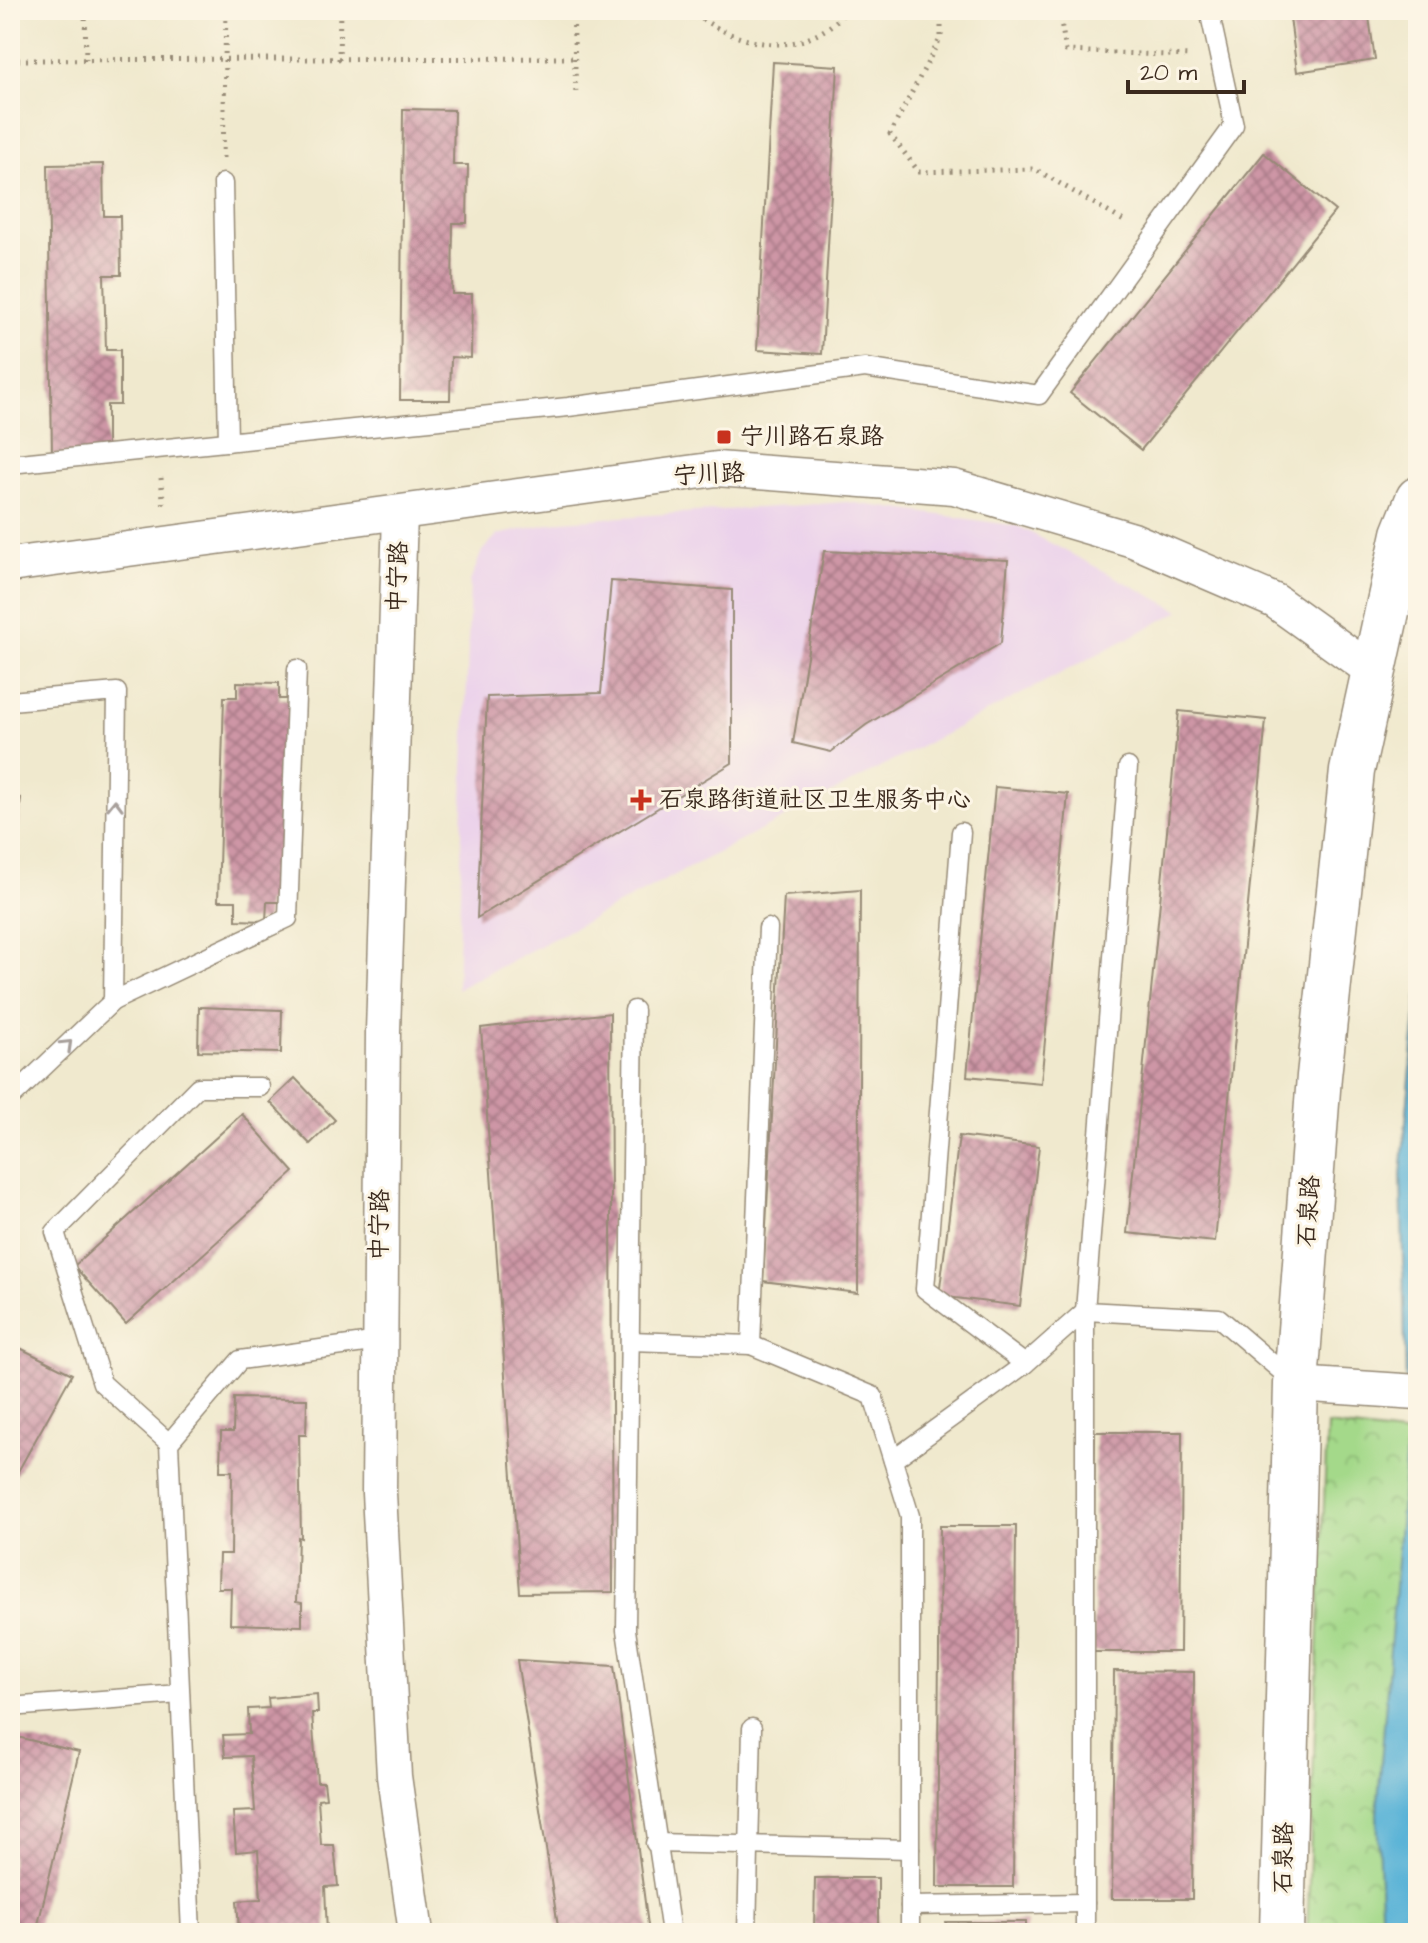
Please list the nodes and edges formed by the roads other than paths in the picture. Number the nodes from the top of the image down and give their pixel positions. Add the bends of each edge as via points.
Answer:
1 (1209, 10) edge
2 (223, 183) road end
3 (228, 442) junction
4 (10, 464) edge
5 (1418, 499) edge
6 (400, 515) junction
7 (10, 565) edge
8 (297, 669) dead end
9 (1371, 670) junction
10 (10, 701) edge
11 (1128, 767) dead end
12 (961, 832) dead end
13 (768, 928) dead end
14 (113, 1001) junction
15 (634, 1010) dead end
16 (260, 1087) dead end
17 (10, 1099) edge
18 (1085, 1311) junction
19 (379, 1341) junction
20 (630, 1341) junction
21 (751, 1345) junction
22 (1025, 1364) junction
23 (1296, 1384) junction
24 (1418, 1392) edge
25 (169, 1443) junction
26 (893, 1460) junction
27 (180, 1694) junction
28 (10, 1707) edge
29 (752, 1728) dead end
30 (655, 1843) junction
31 (749, 1845) junction
32 (910, 1849) junction
33 (1085, 1903) junction
34 (910, 1906) junction
35 (191, 1933) edge
36 (416, 1933) edge
37 (671, 1933) edge
38 (747, 1933) edge
39 (910, 1933) edge
40 (1085, 1933) edge
41 (1282, 1933) edge

1 - 3 lane via 1234,125 1039,395 865,368 568,407
2 - 3 lane
3 - 4 lane
5 - 9 street, 石泉路 via 1404,534
6 - 7 street, 宁川路
6 - 9 street, 宁川路 via 717,469 954,487 1133,540 1275,601
6 - 19 street, 中宁路
8 - 14 lane via 288,918
9 - 23 street, 石泉路 via 1343,847
14 -> 10 lane via 117,692
11 - 18 lane
12 - 22 lane via 925,1289
13 - 21 lane
17 -> 14 lane
15 - 20 lane
16 - 25 lane via 198,1087 55,1232 102,1383
18 - 22 lane
18 - 23 lane via 1219,1318
18 - 33 lane
19 - 25 lane via 240,1360
19 - 36 street, 中宁路 via 379,1493 394,1776
20 - 21 lane
20 - 30 lane via 626,1630
21 - 26 lane via 873,1396
22 - 26 lane
23 - 24 street
23 - 41 street, 石泉路
25 - 27 lane
26 - 32 lane via 910,1516
27 - 28 lane
27 - 35 lane
29 - 31 lane
30 - 31 lane
30 - 37 lane
31 - 32 lane
31 - 38 lane
32 - 34 lane
33 - 34 lane
33 - 40 lane
34 - 39 lane

